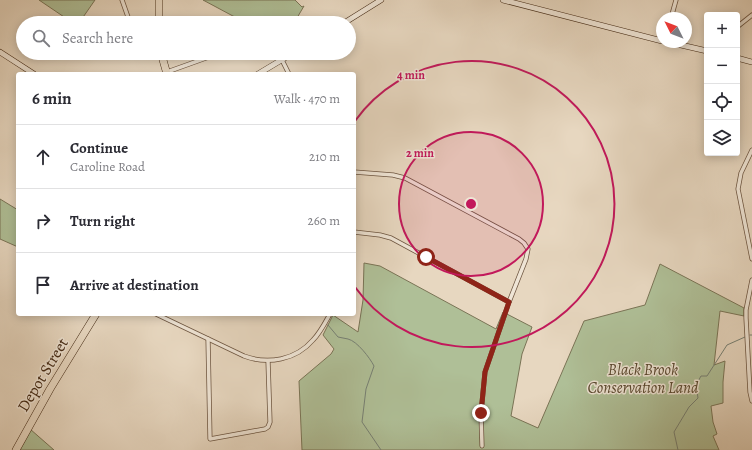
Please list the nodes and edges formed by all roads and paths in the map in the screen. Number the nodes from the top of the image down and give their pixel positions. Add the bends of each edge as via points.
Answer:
1 (122, 0) edge
2 (159, 0) edge
3 (381, 0) edge
4 (502, 0) edge
5 (676, 0) edge
6 (673, 12) edge
7 (752, 15) edge
8 (128, 16) edge
9 (159, 16) edge
10 (355, 16) edge
11 (740, 25) edge
12 (656, 39) edge
13 (692, 48) edge
14 (704, 50) edge
15 (0, 52) edge
16 (740, 59) edge
17 (163, 60) edge
18 (201, 60) edge
19 (282, 60) joint
20 (752, 62) edge
21 (31, 72) edge
22 (167, 72) edge
23 (170, 72) edge
24 (261, 72) edge
25 (288, 72) edge
26 (752, 150) edge
27 (356, 172) edge
28 (356, 232) edge
29 (752, 259) edge
30 (752, 280) edge
31 (509, 302) junction
32 (95, 316) edge
33 (160, 316) edge
34 (329, 316) edge
35 (208, 339) junction
36 (268, 361) junction
37 (752, 401) edge
38 (482, 446) dead end
39 (16, 450) edge

1 - 8 street
2 - 9 highway
3 - 10 street
4 - 12 street
5 - 6 street
7 - 11 street
13 - 14 street
15 - 21 street
16 - 20 street
17 - 22 highway
18 - 23 street
19 - 24 street
19 - 25 street
26 - 29 street via 741,173 738,191
27 - 31 street via 404,178 524,243 528,253
28 - 31 street via 388,237
30 - 37 street via 746,322
31 - 38 street via 485,372 481,413
32 - 39 highway, Depot Street
33 - 35 street
34 - 36 street via 305,348 284,358
35 - 36 street via 248,358
35 - 36 street via 210,439 268,427

